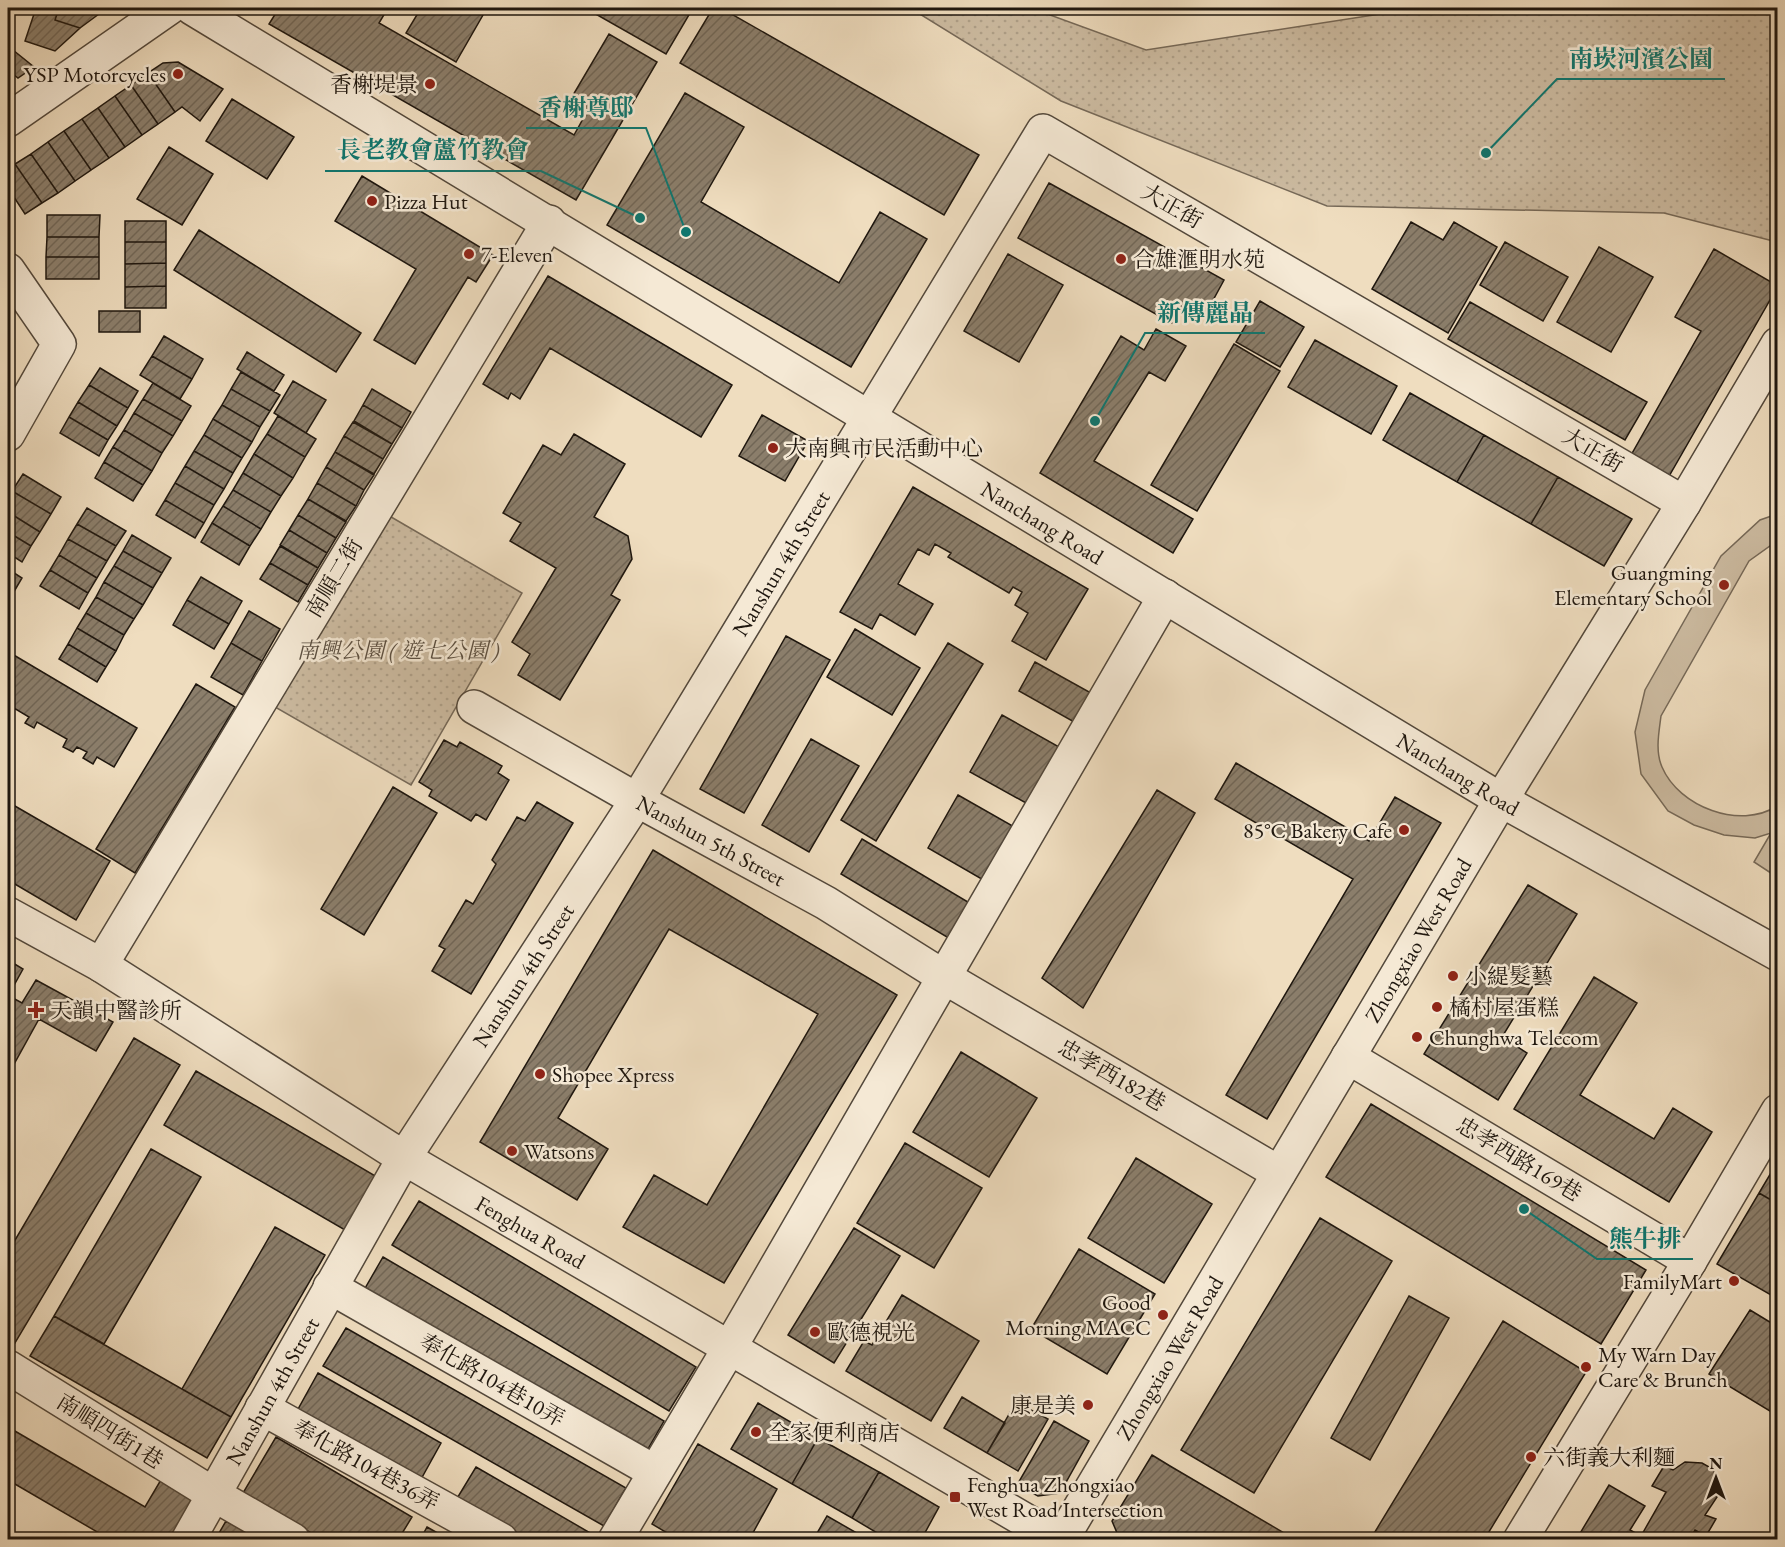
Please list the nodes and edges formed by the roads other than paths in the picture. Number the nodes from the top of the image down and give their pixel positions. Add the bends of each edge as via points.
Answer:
1 (169, 8) edge
2 (192, 8) edge
3 (8, 120) edge
4 (549, 222) junction
5 (8, 270) edge
6 (1778, 344) edge
7 (869, 416) junction
8 (8, 434) edge
9 (1684, 503) junction
10 (1165, 596) junction
11 (474, 707) dead end
12 (637, 800) junction
13 (1501, 800) junction
14 (8, 914) edge
15 (1778, 954) edge
16 (101, 965) junction
17 (944, 977) junction
18 (1348, 1057) junction
19 (1778, 1111) edge
20 (404, 1158) junction
21 (1279, 1173) junction
22 (1690, 1261) junction
23 (330, 1287) junction
24 (730, 1347) junction
25 (8, 1367) edge
26 (262, 1408) junction
27 (655, 1473) junction
28 (213, 1494) junction
29 (188, 1539) edge
30 (293, 1539) edge
31 (501, 1539) edge
32 (615, 1539) edge
33 (1060, 1539) edge
34 (1520, 1539) edge

1 - 3 street
2 - 4 street, Nanchang Road
4 - 7 street, Nanchang Road
4 - 16 street, 南順二街
5 - 8 street via 59,344
6 - 9 street, Zhongxiao West Road
7 - 9 street, 大正街 via 1043,131
7 - 10 street, Nanchang Road
7 - 12 street, Nanshun 4th Street
9 - 13 street, Zhongxiao West Road
10 - 13 street, Nanchang Road
10 - 17 street
11 - 12 street, Nanshun 5th Street
12 - 17 street, Nanshun 5th Street via 826,903
12 - 20 street, Nanshun 4th Street
13 - 15 street, Nanchang Road
13 - 18 street, Zhongxiao West Road
14 - 16 street, Fenghua Road
16 - 20 street, Fenghua Road
17 - 21 street, 忠孝西182巷
17 - 24 street
18 - 21 street, Zhongxiao West Road
18 - 22 street, 忠孝西路169巷
19 - 22 street
20 - 23 street, Nanshun 4th Street
20 - 24 street, Fenghua Road
21 - 33 street, Zhongxiao West Road
22 - 34 street
23 - 26 street, Nanshun 4th Street
23 - 27 street, 奉化路104巷10弄
24 - 27 street
24 - 33 street, Fenghua Road
25 - 28 street, 南順四街1巷
26 - 28 street, Nanshun 4th Street
26 - 31 street, 奉化路104巷36弄
27 - 32 street
28 - 29 street, Nanshun 4th Street
28 - 30 street, 南順四街1巷

